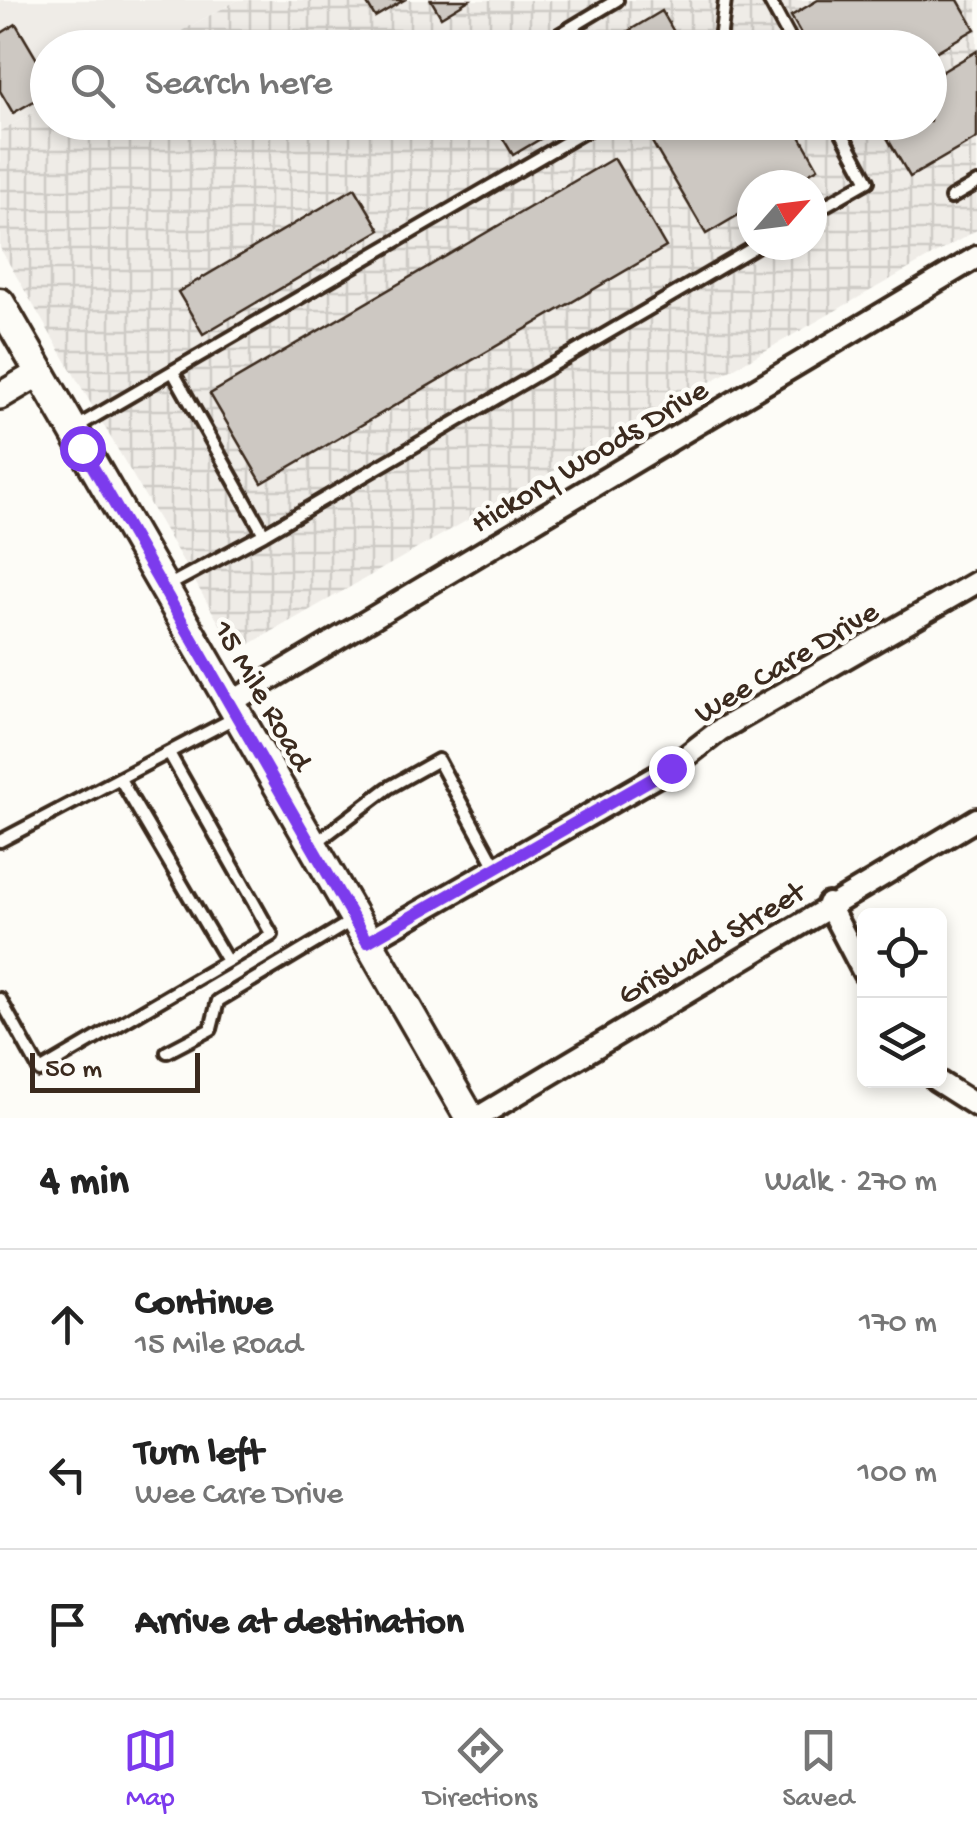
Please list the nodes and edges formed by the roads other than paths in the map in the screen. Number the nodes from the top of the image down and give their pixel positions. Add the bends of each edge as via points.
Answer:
1 (617, 0) edge
2 (725, 0) edge
3 (769, 0) edge
4 (566, 30) edge
5 (721, 30) edge
6 (785, 30) edge
7 (570, 140) edge
8 (846, 140) edge
9 (977, 183) edge
10 (952, 198) dead end
11 (827, 205) edge
12 (737, 257) edge
13 (977, 257) edge
14 (0, 304) edge
15 (173, 372) junction
16 (39, 373) junction
17 (0, 396) edge
18 (72, 430) junction
19 (264, 534) junction
20 (977, 582) edge
21 (163, 588) junction
22 (234, 710) junction
23 (169, 753) junction
24 (120, 779) junction
25 (977, 818) edge
26 (0, 841) edge
27 (312, 846) junction
28 (496, 868) junction
29 (828, 904) junction
30 (360, 931) junction
31 (857, 960) edge
32 (227, 962) junction
33 (0, 999) edge
34 (167, 1052) dead end
35 (947, 1087) edge
36 (977, 1106) edge
37 (473, 1118) edge

1 - 4 lane
2 - 5 lane
3 - 6 lane
7 - 15 lane
8 - 11 lane via 868,181
9 - 10 lane
12 - 19 lane
13 - 22 street, Hickory Woods Drive
14 - 16 main road, 15 Mile Road
15 - 18 lane
15 - 19 lane
16 - 17 street
16 - 18 main road, 15 Mile Road
18 - 21 main road, 15 Mile Road
19 - 21 lane
20 - 28 street, Wee Care Drive
21 - 22 main road, 15 Mile Road
22 - 23 lane
22 - 27 main road, 15 Mile Road
23 - 24 lane
23 - 32 lane via 272,935
24 - 26 lane
24 - 32 lane
25 - 29 street, Griswald Street
27 - 28 lane via 388,788 438,760
27 - 30 main road, 15 Mile Road
28 - 30 street, Wee Care Drive
29 - 31 street
29 - 37 street, Griswald Street
30 - 34 lane via 218,1001 211,1029
30 - 37 main road, 15 Mile Road
32 - 33 lane via 40,1071
35 - 36 street

